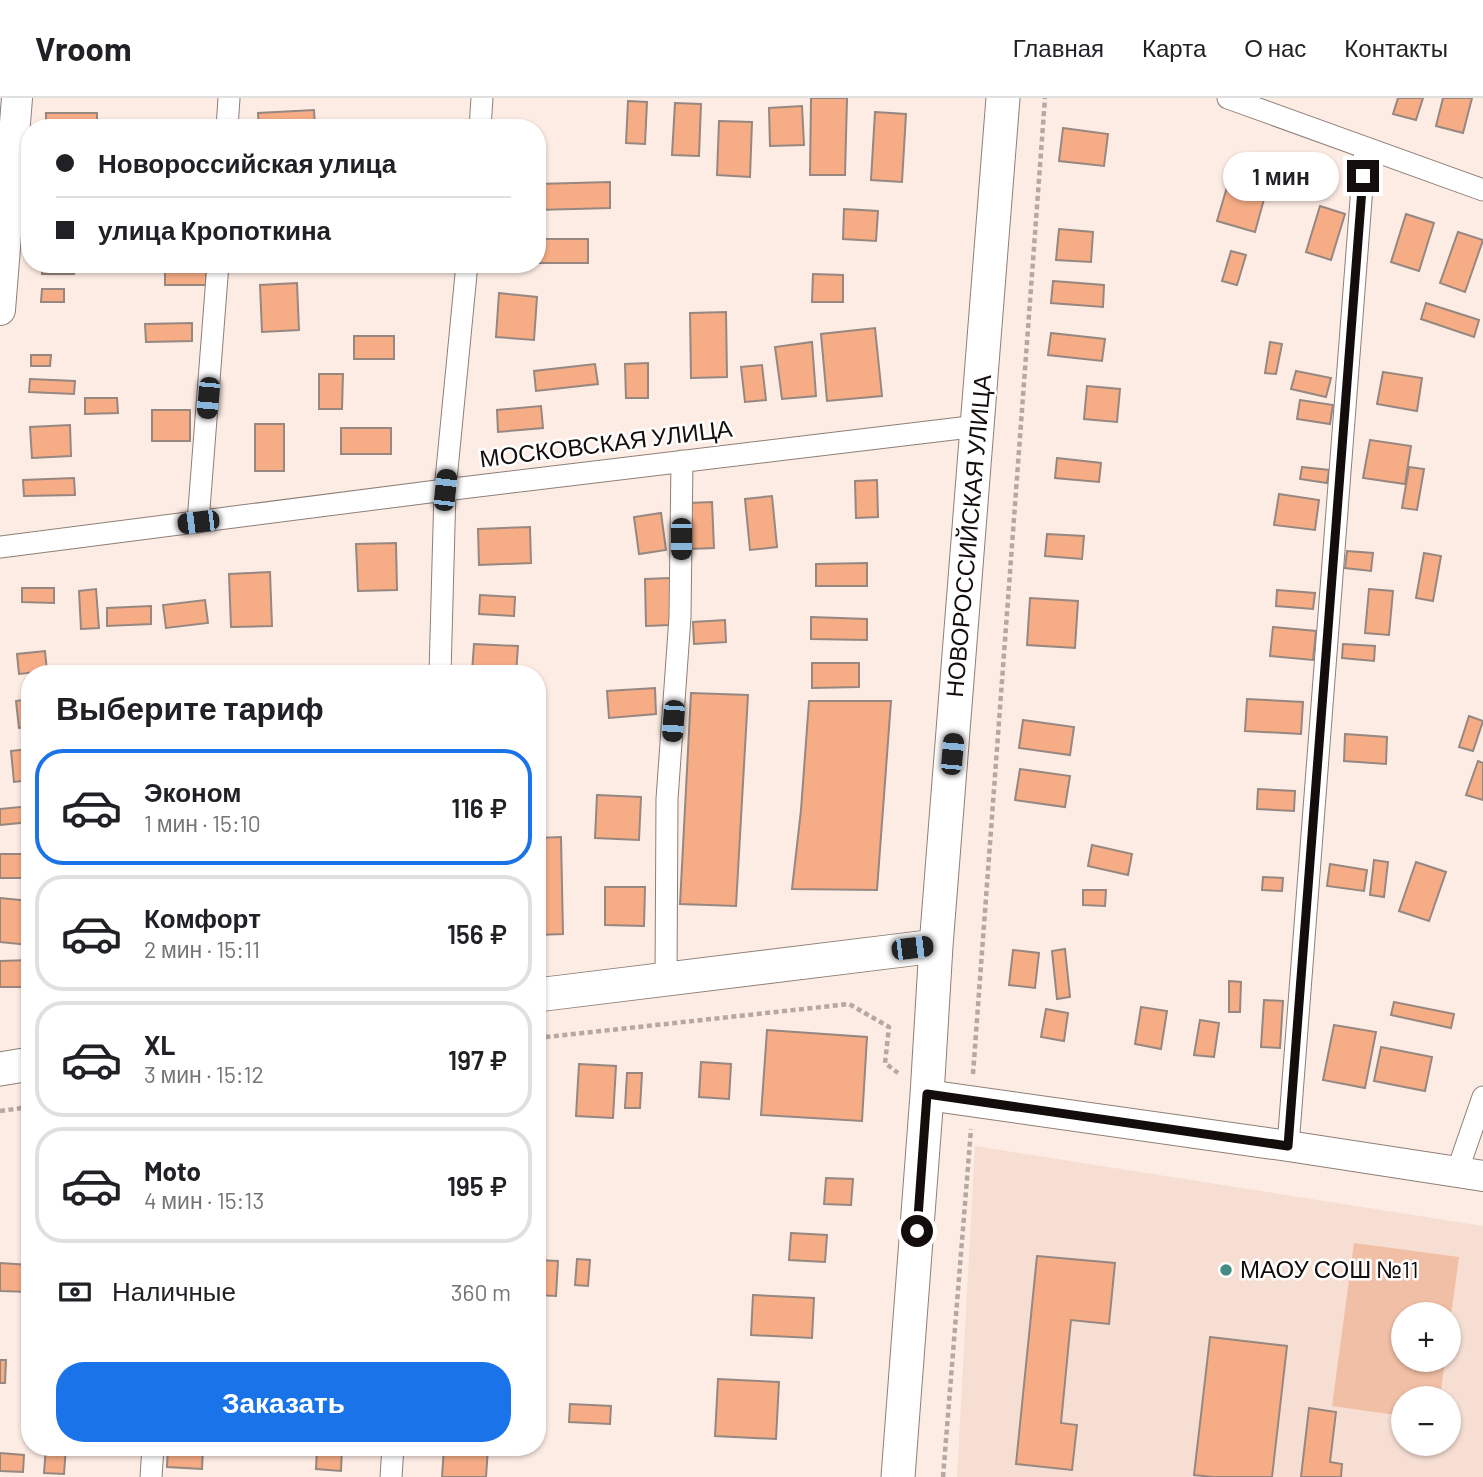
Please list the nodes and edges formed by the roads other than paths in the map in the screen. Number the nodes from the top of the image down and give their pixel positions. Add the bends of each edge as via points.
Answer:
1 (17, 98) edge
2 (229, 98) edge
3 (482, 98) edge
4 (1003, 98) edge
5 (1228, 98) edge
6 (228, 119) edge
7 (481, 119) edge
8 (1365, 148) junction
9 (1483, 190) edge
10 (217, 273) edge
11 (466, 273) edge
12 (0, 310) edge
13 (978, 426) junction
14 (682, 461) junction
15 (445, 490) junction
16 (198, 522) junction
17 (0, 547) edge
18 (440, 665) edge
19 (936, 946) junction
20 (666, 979) junction
21 (546, 994) edge
22 (21, 1066) edge
23 (0, 1069) edge
24 (927, 1094) junction
25 (1483, 1097) edge
26 (1288, 1146) junction
27 (1470, 1174) edge
28 (152, 1456) edge
29 (392, 1456) edge
30 (151, 1477) edge
31 (391, 1477) edge
32 (898, 1477) edge

1 - 12 main road
2 - 6 street
3 - 7 street
4 - 13 main road, НОВОРОССИЙСКАЯ УЛИЦА
5 - 8 street
8 - 9 street
8 - 26 street
10 - 16 street
11 - 15 street
13 - 14 street, МОСКОВСКАЯ УЛИЦА
13 - 19 main road, НОВОРОССИЙСКАЯ УЛИЦА
14 - 15 street, МОСКОВСКАЯ УЛИЦА
14 - 20 street via 680,617 667,799
15 - 16 street, МОСКОВСКАЯ УЛИЦА
15 - 18 street
16 - 17 street, МОСКОВСКАЯ УЛИЦА
19 - 20 main road
19 - 24 main road, НОВОРОССИЙСКАЯ УЛИЦА
20 - 21 main road
22 - 23 main road
24 - 26 main road via 967,1113
24 - 32 main road, НОВОРОССИЙСКАЯ УЛИЦА
25 - 27 street
26 - 27 main road
28 - 30 street
29 - 31 street

